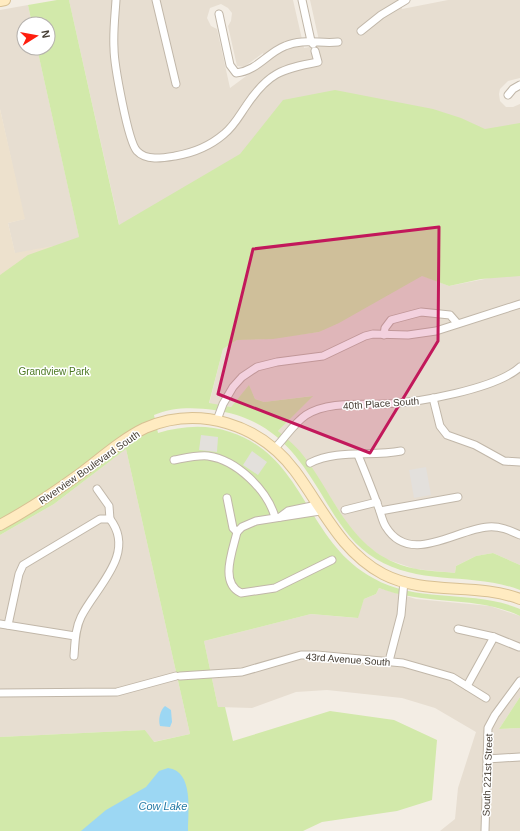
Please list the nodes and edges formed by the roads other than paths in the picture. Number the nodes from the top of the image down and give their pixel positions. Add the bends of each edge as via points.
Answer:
1 (5, 0) edge
2 (116, 0) edge
3 (156, 0) edge
4 (302, 0) edge
5 (406, 0) edge
6 (0, 1) edge
7 (219, 14) dead end
8 (361, 31) dead end
9 (338, 42) dead end
10 (313, 45) junction
11 (176, 84) dead end
12 (520, 85) edge
13 (508, 95) dead end
14 (520, 304) edge
15 (456, 323) junction
16 (384, 335) junction
17 (520, 367) edge
18 (433, 398) junction
19 (217, 420) junction
20 (275, 448) junction
21 (401, 451) dead end
22 (358, 455) junction
23 (174, 460) dead end
24 (520, 462) edge
25 (310, 463) dead end
26 (97, 489) dead end
27 (458, 497) dead end
28 (227, 498) dead end
29 (377, 502) junction
30 (319, 508) junction
31 (345, 510) dead end
32 (380, 510) junction
33 (278, 517) junction
34 (110, 519) junction
35 (0, 525) edge
36 (237, 532) junction
37 (520, 535) edge
38 (332, 560) dead end
39 (404, 581) junction
40 (520, 598) edge
41 (0, 624) edge
42 (8, 625) junction
43 (458, 629) dead end
44 (75, 636) junction
45 (494, 637) junction
46 (519, 647) dead end
47 (74, 656) dead end
48 (389, 661) junction
49 (520, 681) edge
50 (467, 686) junction
51 (0, 693) edge
52 (486, 698) dead end
53 (520, 757) edge
54 (487, 760) junction
55 (485, 831) edge

1 - 6 street
2 - 10 street via 114,60 124,114 136,151 149,157 189,154 223,135 234,125 255,93 270,77 286,69 318,62
3 - 11 street
4 - 10 street
5 - 8 street
7 - 10 street via 230,65 236,73 251,69 273,52 295,42
9 - 10 street
12 - 13 street
14 - 15 street
15 - 16 street via 436,331
15 - 16 street via 450,315 420,312 391,320 385,328
16 - 19 street via 365,336 323,356 257,367 233,387
17 - 18 street, 40th Place South via 507,377 494,382
18 - 20 street, 40th Place South via 398,404 333,406 321,409 306,415
18 - 24 street via 440,426 447,435 475,445 504,461
19 - 20 street, Riverview Boulevard South via 245,429
19 - 35 street, Riverview Boulevard South via 181,419 142,430 42,501
20 - 30 street, Riverview Boulevard South via 300,477
21 - 22 street
22 - 25 street via 333,456
22 - 29 street
23 - 33 street via 208,456 228,464 257,484
26 - 34 street via 109,506
27 - 32 street
28 - 36 street via 233,528
29 - 31 street
29 - 32 street
30 - 33 street via 288,512
30 - 39 street, Riverview Boulevard South via 352,550 383,574
32 - 37 street via 386,527 405,542 432,544 487,527 503,527
33 - 36 street via 250,524
34 - 42 street via 100,519 23,565
34 - 44 street via 118,538 115,561 108,577 88,603
36 - 38 street via 229,574 232,586 241,593 275,588
39 - 40 street, Riverview Boulevard South via 433,587 484,590
39 - 48 street via 401,615
41 - 42 street
42 - 44 street
43 - 45 street
44 - 47 street
45 - 46 street
45 - 50 street
48 - 50 street, 43rd Avenue South via 447,675
48 - 51 street, 43rd Avenue South via 308,655 242,672 178,676 117,692
49 - 54 street, South 221st Street via 488,728
50 - 52 street, 43rd Avenue South
53 - 54 street
54 - 55 street, South 221st Street

